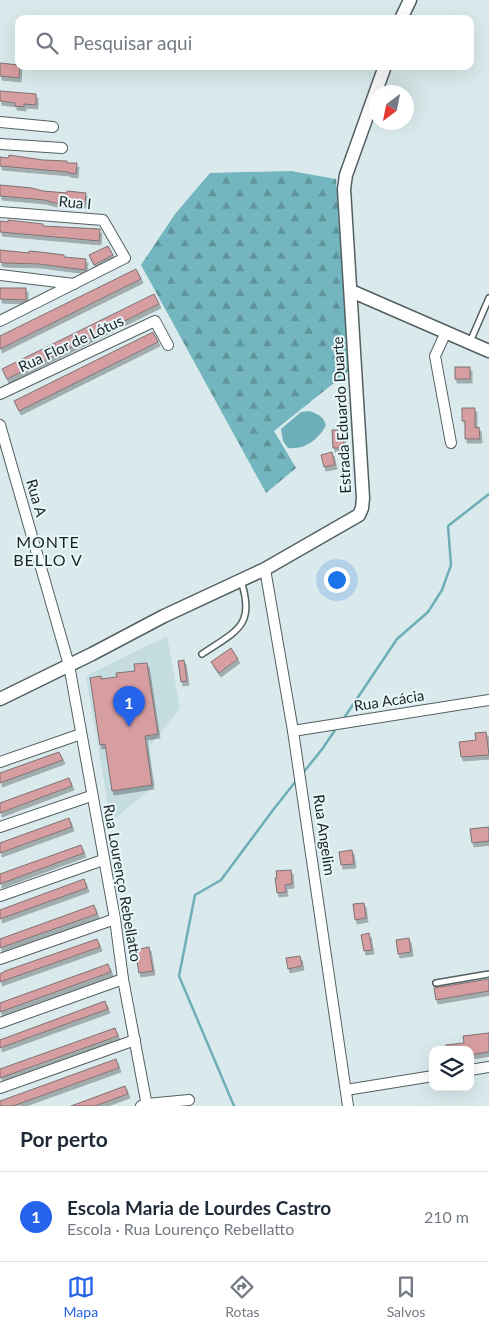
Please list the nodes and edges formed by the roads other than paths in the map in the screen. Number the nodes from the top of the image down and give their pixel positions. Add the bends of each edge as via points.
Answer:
1 (410, 0) edge
2 (403, 15) edge
3 (384, 70) edge
4 (0, 122) edge
5 (53, 127) dead end
6 (0, 144) edge
7 (62, 148) dead end
8 (0, 212) edge
9 (0, 275) edge
10 (75, 284) junction
11 (351, 291) junction
12 (489, 298) edge
13 (0, 321) edge
14 (446, 332) junction
15 (470, 343) junction
16 (168, 345) dead end
17 (489, 351) edge
18 (0, 394) edge
19 (0, 425) edge
20 (451, 443) dead end
21 (265, 569) junction
22 (241, 580) junction
23 (202, 654) dead end
24 (69, 666) junction
25 (0, 699) edge
26 (489, 700) edge
27 (293, 731) junction
28 (81, 734) junction
29 (0, 762) edge
30 (91, 796) junction
31 (0, 828) edge
32 (103, 860) junction
33 (0, 896) edge
34 (115, 919) junction
35 (0, 959) edge
36 (489, 974) edge
37 (123, 979) junction
38 (436, 983) dead end
39 (0, 1023) edge
40 (135, 1040) junction
41 (489, 1067) edge
42 (474, 1069) edge
43 (429, 1077) edge
44 (0, 1088) edge
45 (346, 1090) junction
46 (189, 1100) dead end
47 (145, 1105) edge
48 (348, 1106) edge

1 - 2 street
3 - 11 street, Estrada Eduardo Duarte via 346,175 344,189
4 - 5 street
6 - 7 street
8 - 10 street, Rua I via 103,220 125,258
9 - 10 street
10 - 13 street
11 - 14 street
11 - 21 street, Estrada Eduardo Duarte via 362,508 350,521
12 - 15 lane
14 - 15 street
14 - 20 street via 435,356
15 - 17 street
16 - 18 street, Rua Flor de Lótus via 155,321
19 - 24 street, Rua A
21 - 22 street, Estrada Eduardo Duarte
21 - 27 street, Rua Angelim
22 - 23 lane via 247,608 243,623
22 - 24 street, Estrada Eduardo Duarte
24 - 25 street, Estrada Eduardo Duarte
24 - 28 street, Rua Lourenço Rebellatto
26 - 27 street, Rua Acácia
27 - 45 street, Rua Angelim
28 - 29 street
28 - 30 street, Rua Lourenço Rebellatto
30 - 31 street
30 - 32 street, Rua Lourenço Rebellatto
32 - 33 street
32 - 34 street, Rua Lourenço Rebellatto
34 - 35 street
34 - 37 street, Rua Lourenço Rebellatto
36 - 38 lane
37 - 39 street
37 - 40 street, Rua Lourenço Rebellatto
40 - 44 street
40 - 47 street, Rua Lourenço Rebellatto
41 - 42 street
43 - 45 street
45 - 48 street, Rua Angelim
46 - 47 street

